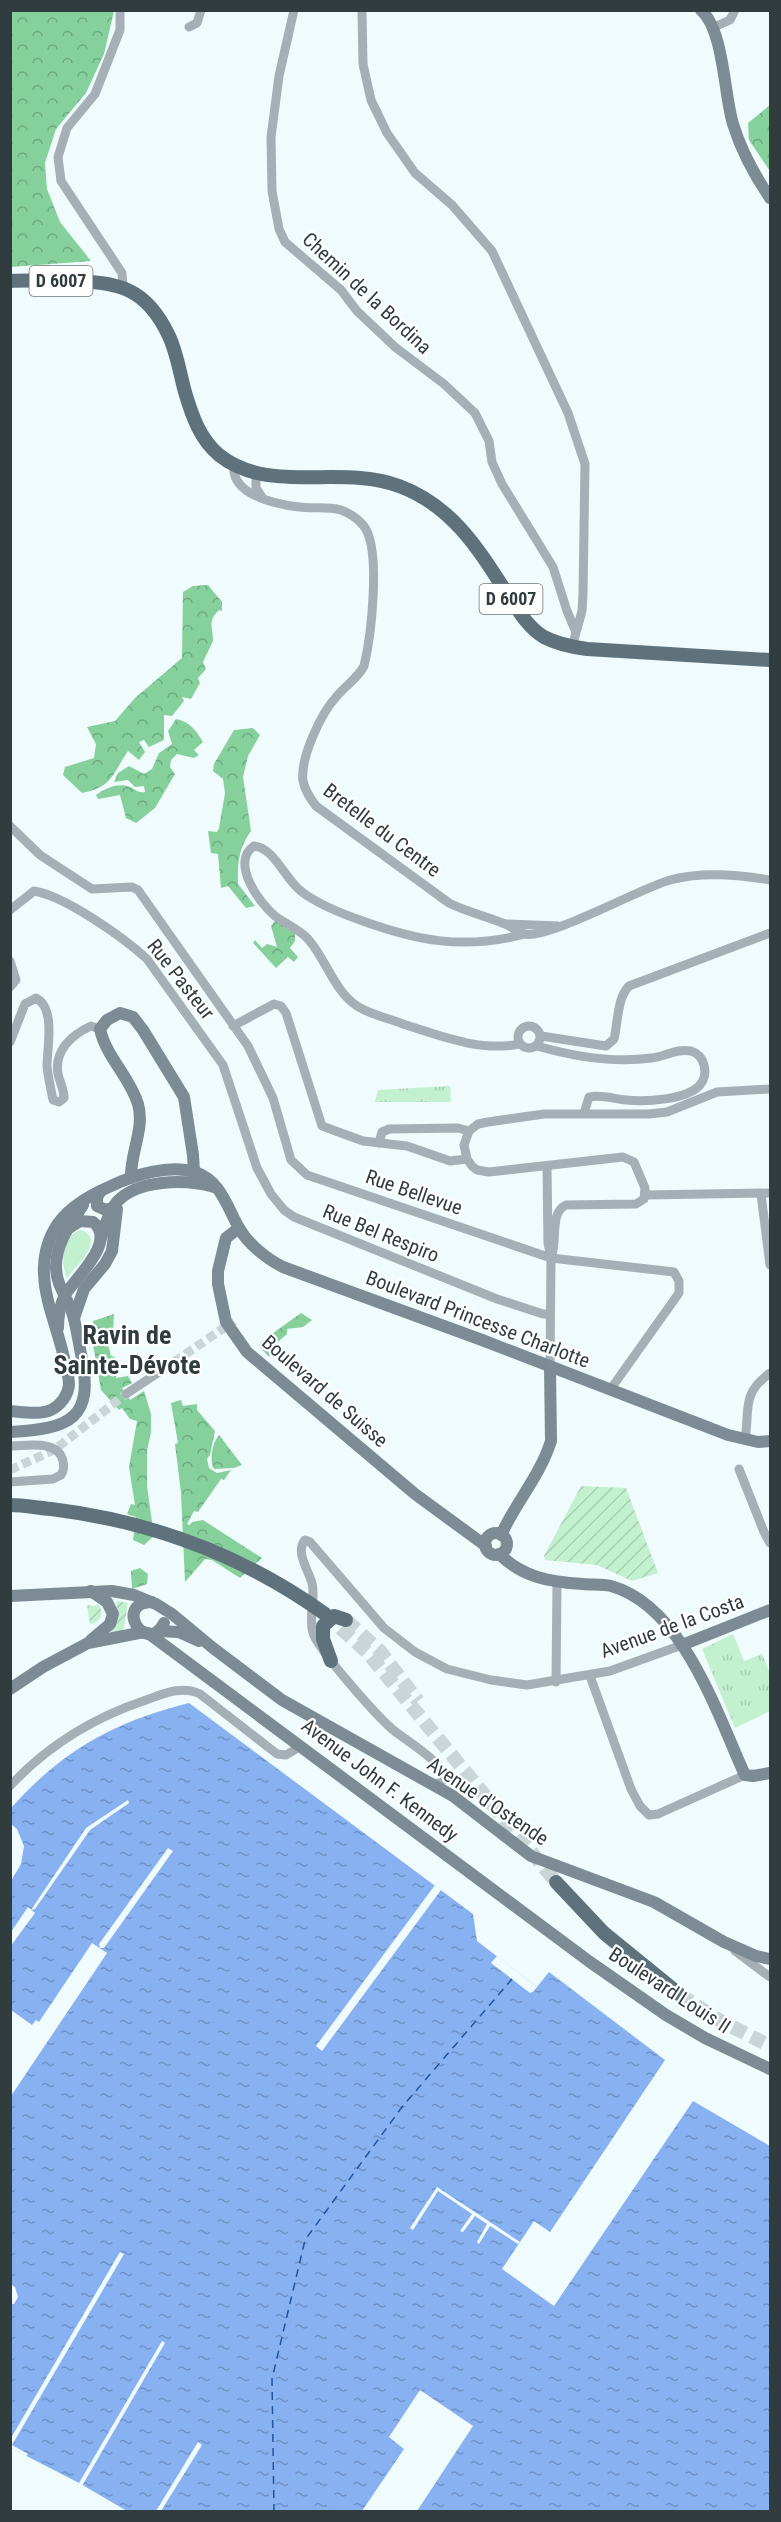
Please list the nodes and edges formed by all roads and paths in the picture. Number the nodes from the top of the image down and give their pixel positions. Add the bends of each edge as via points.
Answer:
1 (120, 10) edge
2 (201, 10) edge
3 (294, 10) edge
4 (362, 10) edge
5 (735, 10) edge
6 (704, 12) edge
7 (189, 27) dead end
8 (712, 28) junction
9 (771, 198) edge
10 (10, 281) edge
11 (117, 285) junction
12 (234, 464) junction
13 (256, 474) junction
14 (262, 497) junction
15 (575, 630) junction
16 (572, 647) junction
17 (771, 660) edge
18 (10, 826) edge
19 (771, 880) edge
20 (10, 910) edge
21 (505, 924) junction
22 (558, 926) junction
23 (771, 933) edge
24 (525, 934) junction
25 (504, 940) junction
26 (10, 961) edge
27 (10, 987) edge
28 (233, 1026) junction
29 (100, 1029) junction
30 (539, 1041) junction
31 (10, 1042) edge
32 (519, 1044) junction
33 (771, 1089) edge
34 (626, 1100) junction
35 (584, 1113) junction
36 (623, 1115) junction
37 (243, 1131) joint
38 (469, 1131) junction
39 (379, 1143) junction
40 (467, 1159) junction
41 (547, 1167) junction
42 (194, 1172) junction
43 (131, 1178) junction
44 (217, 1188) junction
45 (102, 1190) junction
46 (645, 1192) junction
47 (128, 1193) junction
48 (766, 1194) edge
49 (85, 1201) junction
50 (112, 1208) junction
51 (767, 1214) edge
52 (239, 1228) junction
53 (67, 1230) junction
54 (99, 1246) junction
55 (551, 1258) junction
56 (771, 1265) edge
57 (550, 1314) junction
58 (74, 1319) junction
59 (59, 1335) junction
60 (174, 1362) tunnel mouth
61 (550, 1367) junction
62 (771, 1373) edge
63 (610, 1390) junction
64 (126, 1394) tunnel mouth
65 (10, 1411) edge
66 (10, 1432) edge
67 (751, 1441) junction
68 (771, 1442) edge
69 (10, 1446) edge
70 (771, 1450) edge
71 (739, 1469) dead end
72 (10, 1482) edge
73 (10, 1505) edge
74 (48, 1509) junction
75 (10, 1511) edge
76 (501, 1534) junction
77 (771, 1543) edge
78 (486, 1546) junction
79 (499, 1554) junction
80 (557, 1583) junction
81 (91, 1591) junction
82 (10, 1596) edge
83 (156, 1605) junction
84 (771, 1610) edge
85 (326, 1614) tunnel mouth
86 (346, 1620) dead end
87 (156, 1630) junction
88 (88, 1643) junction
89 (682, 1645) junction
90 (213, 1648) junction
91 (331, 1661) junction
92 (590, 1676) junction
93 (556, 1682) junction
94 (10, 1689) edge
95 (302, 1746) junction
96 (771, 1773) edge
97 (745, 1775) junction
98 (432, 1783) junction
99 (10, 1786) edge
100 (556, 1882) tunnel mouth
101 (553, 1935) joint
102 (753, 1959) junction
103 (771, 1959) edge
104 (771, 1977) edge
105 (679, 1994) tunnel mouth
106 (771, 2069) edge

1 - 11 street via 120,30 96,94 67,128 58,157 61,181 122,273
2 - 7 street via 197,23
3 - 15 street, Chemin de la Bordina via 271,137 272,191 279,229 285,242 341,290 395,347 475,413 489,441 492,462 502,484 553,567
4 - 15 street via 363,64 371,100 387,134 415,173 452,205 492,251 568,413 585,464 582,611
5 - 8 street via 730,20
6 - 8 main road
8 - 9 main road via 733,126 749,163
10 - 11 main road, D 6007
11 - 12 main road, D 6007 via 150,307 161,321 170,338 192,417 207,442
12 - 13 main road, D 6007
12 - 14 street, Bretelle du Centre via 237,483 249,494
13 - 14 street via 256,488
13 - 16 main road, D 6007 via 362,476 418,494 468,535 532,628
14 - 21 street, Bretelle du Centre via 354,516 365,526 375,558 364,666 323,714 303,766 307,794 316,806 449,903
15 - 16 street
16 - 17 main road, D 6007
18 - 28 street, Rue Bellevue via 40,855 92,889 138,890
19 - 22 street via 723,875 672,879
20 - 37 street, Rue Pasteur via 34,891 44,893 92,919 147,959 223,1065
21 - 22 street
21 - 24 street
21 - 25 street via 509,932
22 - 24 street
23 - 30 street via 629,986 624,991 614,1039 606,1046
24 - 25 street
25 - 32 street via 436,942 393,932 301,892 264,848 254,846 247,853 245,870 268,910 309,940 354,1004 441,1037 507,1046
26 - 27 street via 16,980
28 - 39 street via 270,1005 281,1006 322,1126 348,1137
28 - 55 street, Rue Bellevue via 260,1068 273,1098 291,1160 307,1175
29 - 31 street via 91,1026 82,1030 59,1053 57,1066 64,1098 58,1102 53,1100 47,1067 48,1025 42,1001 36,998 25,1004
29 - 42 main road via 120,1013 133,1017 143,1030 184,1097
29 - 43 main road via 138,1104 140,1129
30 - 32 street via 528,1049
30 - 32 street via 537,1029 526,1026 518,1033
30 - 34 street via 553,1050 611,1058 651,1058 681,1050 694,1052 705,1065 705,1077 693,1090 665,1099
33 - 36 street via 717,1092 667,1112
34 - 35 street via 596,1095 590,1097
34 - 36 street
35 - 36 street
35 - 38 street via 544,1114 478,1124
37 - 57 street, Rue Bel Respiro via 262,1180 294,1218 497,1299
38 - 39 street via 389,1129 382,1132
38 - 40 street via 464,1145
39 - 40 street via 407,1146 450,1161
40 - 41 street via 477,1170 489,1172
41 - 46 street via 623,1157 634,1162
41 - 55 street
42 - 43 main road via 157,1172
42 - 44 main road
43 - 45 main road
44 - 47 main road via 195,1183 167,1184
44 - 52 main road, Boulevard Princesse Charlotte
45 - 49 main road
45 - 50 main road via 97,1206
46 - 48 street
46 - 55 street via 636,1204 560,1208 556,1213 556,1247
47 - 50 main road
47 - 58 main road via 117,1210 112,1251 84,1289
48 - 51 street
49 - 53 main road
49 - 59 main road via 59,1222 49,1240 44,1263 50,1308
50 - 54 main road
51 - 56 street
52 - 61 main road, Boulevard Princesse Charlotte via 283,1267
52 - 78 main road, Boulevard de Suisse via 226,1238 218,1271 226,1322 247,1352 415,1494
53 - 54 main road via 80,1221 90,1221 98,1227
53 - 58 main road via 58,1249 57,1276
54 - 59 main road via 61,1306
55 - 57 street
55 - 63 street, Rue Bellevue via 671,1270 677,1275 679,1293
57 - 61 street
58 - 66 main road via 86,1377 81,1406 58,1426
59 - 65 main road via 69,1382 63,1400 42,1412
60 - 64 street
61 - 63 main road, Boulevard Princesse Charlotte
61 - 76 main road via 551,1441 539,1472
62 - 67 street via 750,1392
63 - 67 main road, Boulevard Princesse Charlotte
67 - 68 main road, Boulevard Princesse Charlotte
67 - 70 main road, Boulevard Princesse Charlotte
69 - 72 street via 50,1446 59,1451 64,1464 61,1475 53,1479
71 - 77 street
73 - 74 main road
74 - 75 main road
74 - 85 main road via 119,1521 185,1541 269,1578
76 - 78 main road via 489,1536
76 - 79 main road via 507,1545
78 - 79 main road via 490,1552
79 - 80 main road via 520,1571
80 - 89 main road via 610,1586 638,1599 656,1611
80 - 93 street
81 - 82 main road, Avenue d'Ostende
81 - 83 main road, Avenue d'Ostende via 134,1594
81 - 88 main road via 107,1602 113,1614 110,1624
83 - 87 main road via 164,1614
83 - 87 main road via 139,1605 134,1612 135,1624
83 - 90 main road, Avenue d'Ostende
84 - 89 main road, Avenue de la Costa
86 - 91 main road via 334,1616 323,1626
87 - 88 main road
87 - 90 main road, Avenue d'Ostende via 186,1635
87 - 95 main road, Avenue John F. Kennedy via 183,1657
88 - 94 main road via 43,1666
89 - 92 street, Avenue de la Costa
89 - 97 main road
90 - 98 main road, Avenue d'Ostende via 299,1710
91 - 93 street, Avenue de la Costa via 312,1631 313,1591 301,1552 305,1540 384,1628 403,1644 447,1669 527,1685
91 - 98 street, Avenue de la Costa via 392,1729 445,1774 445,1779
92 - 93 street, Avenue de la Costa
92 - 97 street via 631,1789 650,1815
95 - 99 street via 285,1755 277,1754 200,1694 181,1689 126,1706 85,1726 42,1756
95 - 101 main road, Avenue John F. Kennedy
96 - 97 main road
98 - 102 main road, Avenue d'Ostende via 531,1856 654,1902
100 - 105 main road via 604,1933
101 - 106 main road, Boulevard Louis II via 666,2015
102 - 103 main road, Avenue d'Ostende
102 - 104 street

